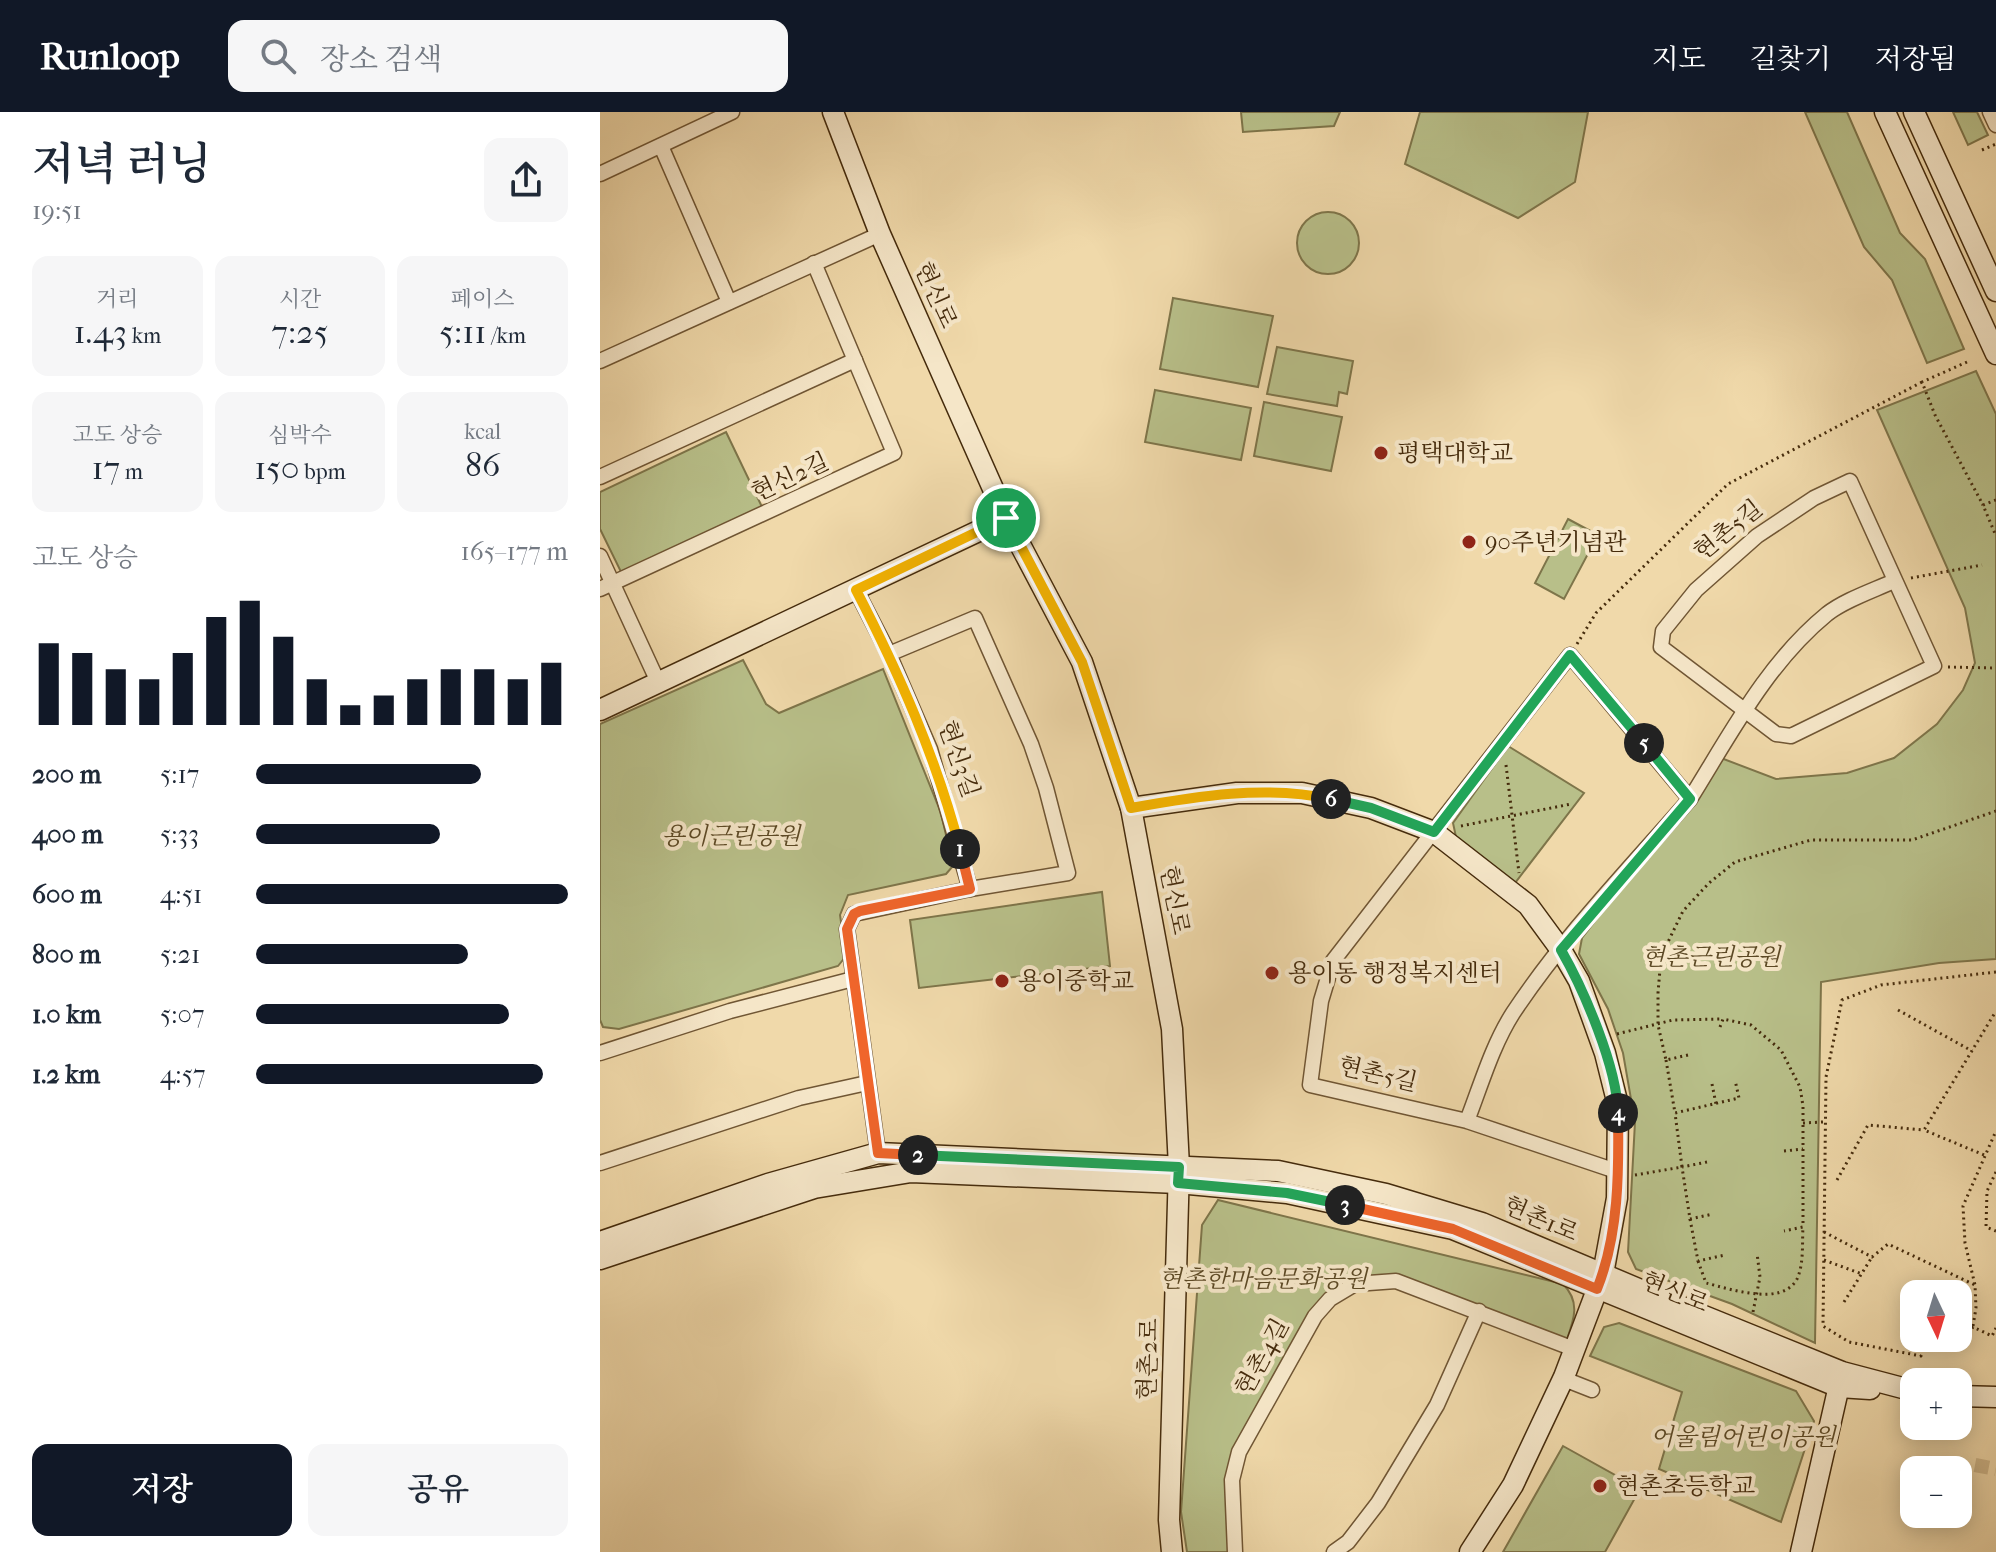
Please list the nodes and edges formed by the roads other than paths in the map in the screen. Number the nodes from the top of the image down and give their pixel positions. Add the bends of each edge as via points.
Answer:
1 (732, 112) edge
2 (833, 112) edge
3 (1885, 112) edge
4 (1914, 112) edge
5 (1990, 112) edge
6 (1996, 125) edge
7 (661, 146) junction
8 (600, 174) edge
9 (880, 234) junction
10 (814, 263) junction
11 (1996, 291) edge
12 (729, 302) junction
13 (1996, 354) edge
14 (855, 360) junction
15 (600, 361) edge
16 (600, 477) edge
17 (1006, 518) junction
18 (600, 556) edge
19 (1894, 581) junction
20 (606, 586) edge
21 (856, 590) junction
22 (889, 654) junction
23 (658, 682) junction
24 (600, 710) edge
25 (1745, 712) junction
26 (1690, 799) junction
27 (1131, 808) junction
28 (1434, 832) junction
29 (970, 889) junction
30 (1561, 950) junction
31 (853, 979) junction
32 (600, 1053) edge
33 (867, 1083) junction
34 (1467, 1121) junction
35 (878, 1153) junction
36 (600, 1163) edge
37 (1627, 1173) junction
38 (1179, 1175) junction
39 (600, 1242) edge
40 (600, 1259) edge
41 (1600, 1282) junction
42 (1479, 1311) junction
43 (1574, 1349) junction
44 (1564, 1379) junction
45 (1840, 1379) junction
46 (1592, 1390) dead end
47 (1900, 1390) edge
48 (1972, 1396) edge
49 (1996, 1397) edge
50 (1353, 1547) edge
51 (1172, 1552) edge
52 (1235, 1552) edge
53 (1334, 1552) edge
54 (1470, 1552) edge
55 (1801, 1552) edge

1 - 7 street
2 - 9 street, 현신로
3 - 13 street
4 - 11 street
5 - 6 street
7 - 8 street
7 - 12 street
9 - 10 street
9 - 17 street, 현신로
10 - 12 street
10 - 14 street, 현신2길
12 - 15 street
14 - 16 street
14 - 20 street, 현신2길 via 894,453
17 - 21 street
17 - 27 street, 현신로 via 1082,662
18 - 20 street
19 - 25 street via 1829,612 1786,653
19 - 25 street, 현촌5길 via 1934,666 1791,736 1776,734
19 - 25 street, 현촌5길 via 1850,481 1757,536 1696,590 1663,631 1661,647
20 - 23 street
21 - 22 street, 현신3길
21 - 23 street
22 - 29 street, 현신3길 via 930,749
22 - 29 street via 975,618 1031,744 1068,873
23 - 24 street
25 - 26 street
26 - 28 street, 현촌5길 via 1570,655
26 - 30 street
27 - 28 street via 1237,793 1302,793 1371,808
27 - 38 street, 현신로 via 1172,1029
28 - 30 street via 1528,905
28 - 34 street, 현촌5길 via 1333,961 1321,1001 1310,1085
29 - 31 street via 854,914 847,929
30 - 34 street via 1513,1014
30 - 37 street via 1579,981 1605,1053
31 - 32 street
31 - 33 street
33 - 35 street
33 - 36 street via 799,1098
34 - 37 street, 현촌5길
35 - 38 street
35 - 39 street via 768,1184
37 - 41 street
38 - 40 street via 899,1173 814,1188
38 - 41 street, 현촌1로 via 1278,1171 1386,1194 1482,1223
38 - 51 street, 현촌2로
41 - 43 street
41 - 45 street, 현신로
42 - 43 street, 현촌4길
42 - 50 street via 1437,1405
42 - 52 street, 현촌4길 via 1396,1281 1355,1284 1330,1299 1315,1316 1239,1452 1232,1480
43 - 44 street
44 - 46 street
44 - 54 street via 1513,1485
45 - 47 street, 현신로
45 - 55 street
48 - 49 street
50 - 53 street

